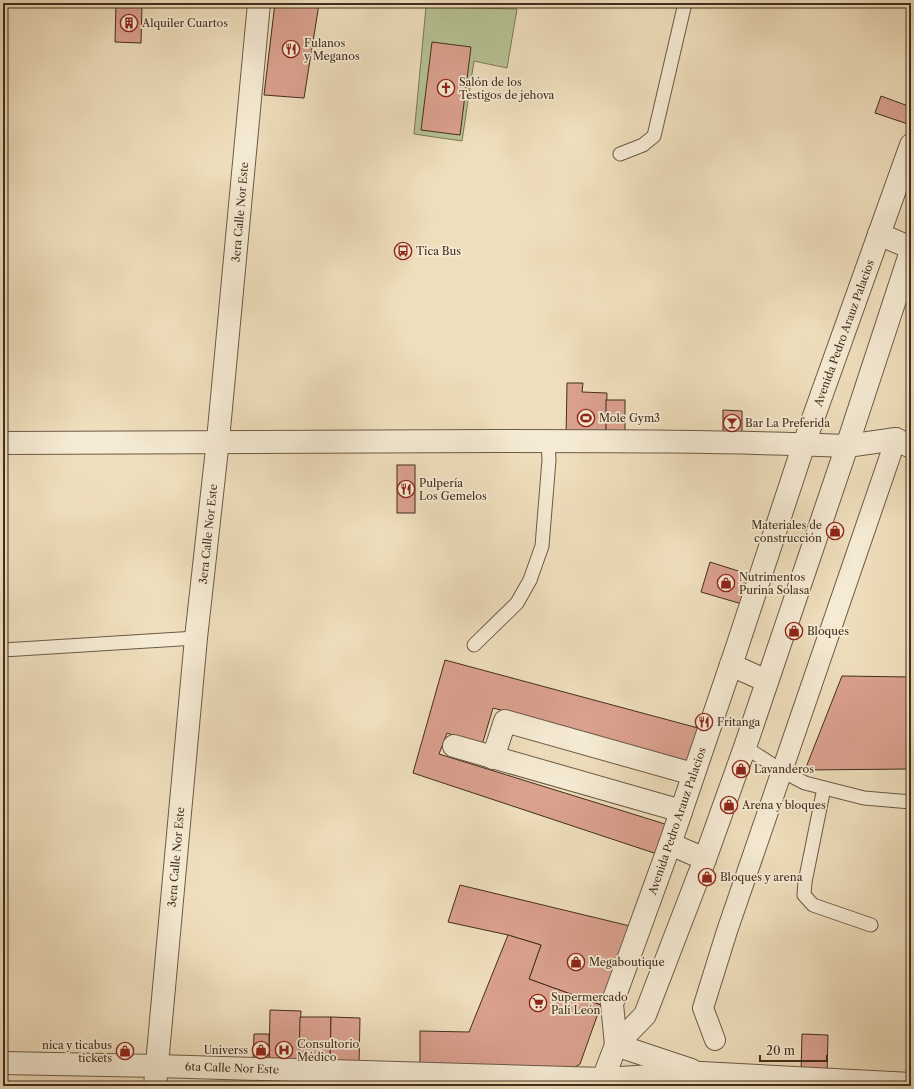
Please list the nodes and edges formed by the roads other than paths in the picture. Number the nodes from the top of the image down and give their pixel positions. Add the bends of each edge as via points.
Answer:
1 (259, 3) edge
2 (685, 3) edge
3 (911, 145) edge
4 (620, 154) dead end
5 (879, 234) junction
6 (911, 249) edge
7 (218, 440) junction
8 (548, 441) junction
9 (3, 443) edge
10 (804, 444) junction
11 (903, 444) edge
12 (847, 446) junction
13 (196, 638) junction
14 (474, 645) dead end
15 (3, 650) edge
16 (731, 665) junction
17 (767, 681) junction
18 (454, 746) dead end
19 (745, 747) junction
20 (494, 758) junction
21 (782, 771) junction
22 (694, 774) junction
23 (824, 788) junction
24 (911, 802) edge
25 (681, 812) junction
26 (670, 844) junction
27 (705, 859) junction
28 (871, 925) dead end
29 (715, 1040) dead end
30 (616, 1045) junction
31 (3, 1063) edge
32 (702, 1073) junction
33 (156, 1076) edge
34 (602, 1083) edge
35 (911, 1084) edge

1 - 7 street, 3era Calle Nor Este
2 - 4 lane via 654,136 643,145
3 - 5 street, Avenida Pedro Arauz Palacios
5 - 6 street
5 - 10 street, Avenida Pedro Arauz Palacios
6 - 12 street, Avenida Pedro Arauz Palacios
7 - 8 street
7 - 9 street
7 - 13 street, 3era Calle Nor Este
8 - 10 street
8 - 14 lane via 549,460 542,546 530,580 517,603
10 - 12 street
10 - 16 street, Avenida Pedro Arauz Palacios
11 - 12 street
11 - 21 street
12 - 17 street, Avenida Pedro Arauz Palacios
13 - 15 lane
13 - 33 street, 3era Calle Nor Este
16 - 17 street
16 - 22 street, Avenida Pedro Arauz Palacios
17 - 19 street, Avenida Pedro Arauz Palacios
18 - 20 street
19 - 21 lane
19 - 27 street, Avenida Pedro Arauz Palacios
20 - 22 street via 505,721
20 - 25 street
21 - 23 lane via 805,783
21 - 29 street via 703,1008
22 - 25 street, Avenida Pedro Arauz Palacios
23 - 24 lane via 864,798
23 - 28 lane via 804,895 813,905
25 - 26 street, Avenida Pedro Arauz Palacios
26 - 27 street
26 - 30 street, Avenida Pedro Arauz Palacios via 612,1004
27 - 30 street, Avenida Pedro Arauz Palacios via 644,1015
30 - 32 street, 6ta Calle Nor Este
30 - 34 street, Avenida Pedro Arauz Palacios
31 - 33 street, 6ta Calle Nor Este
32 - 34 street, 6ta Calle Nor Este
32 - 35 street, 6ta Calle Nor Este
33 - 34 street, 6ta Calle Nor Este

